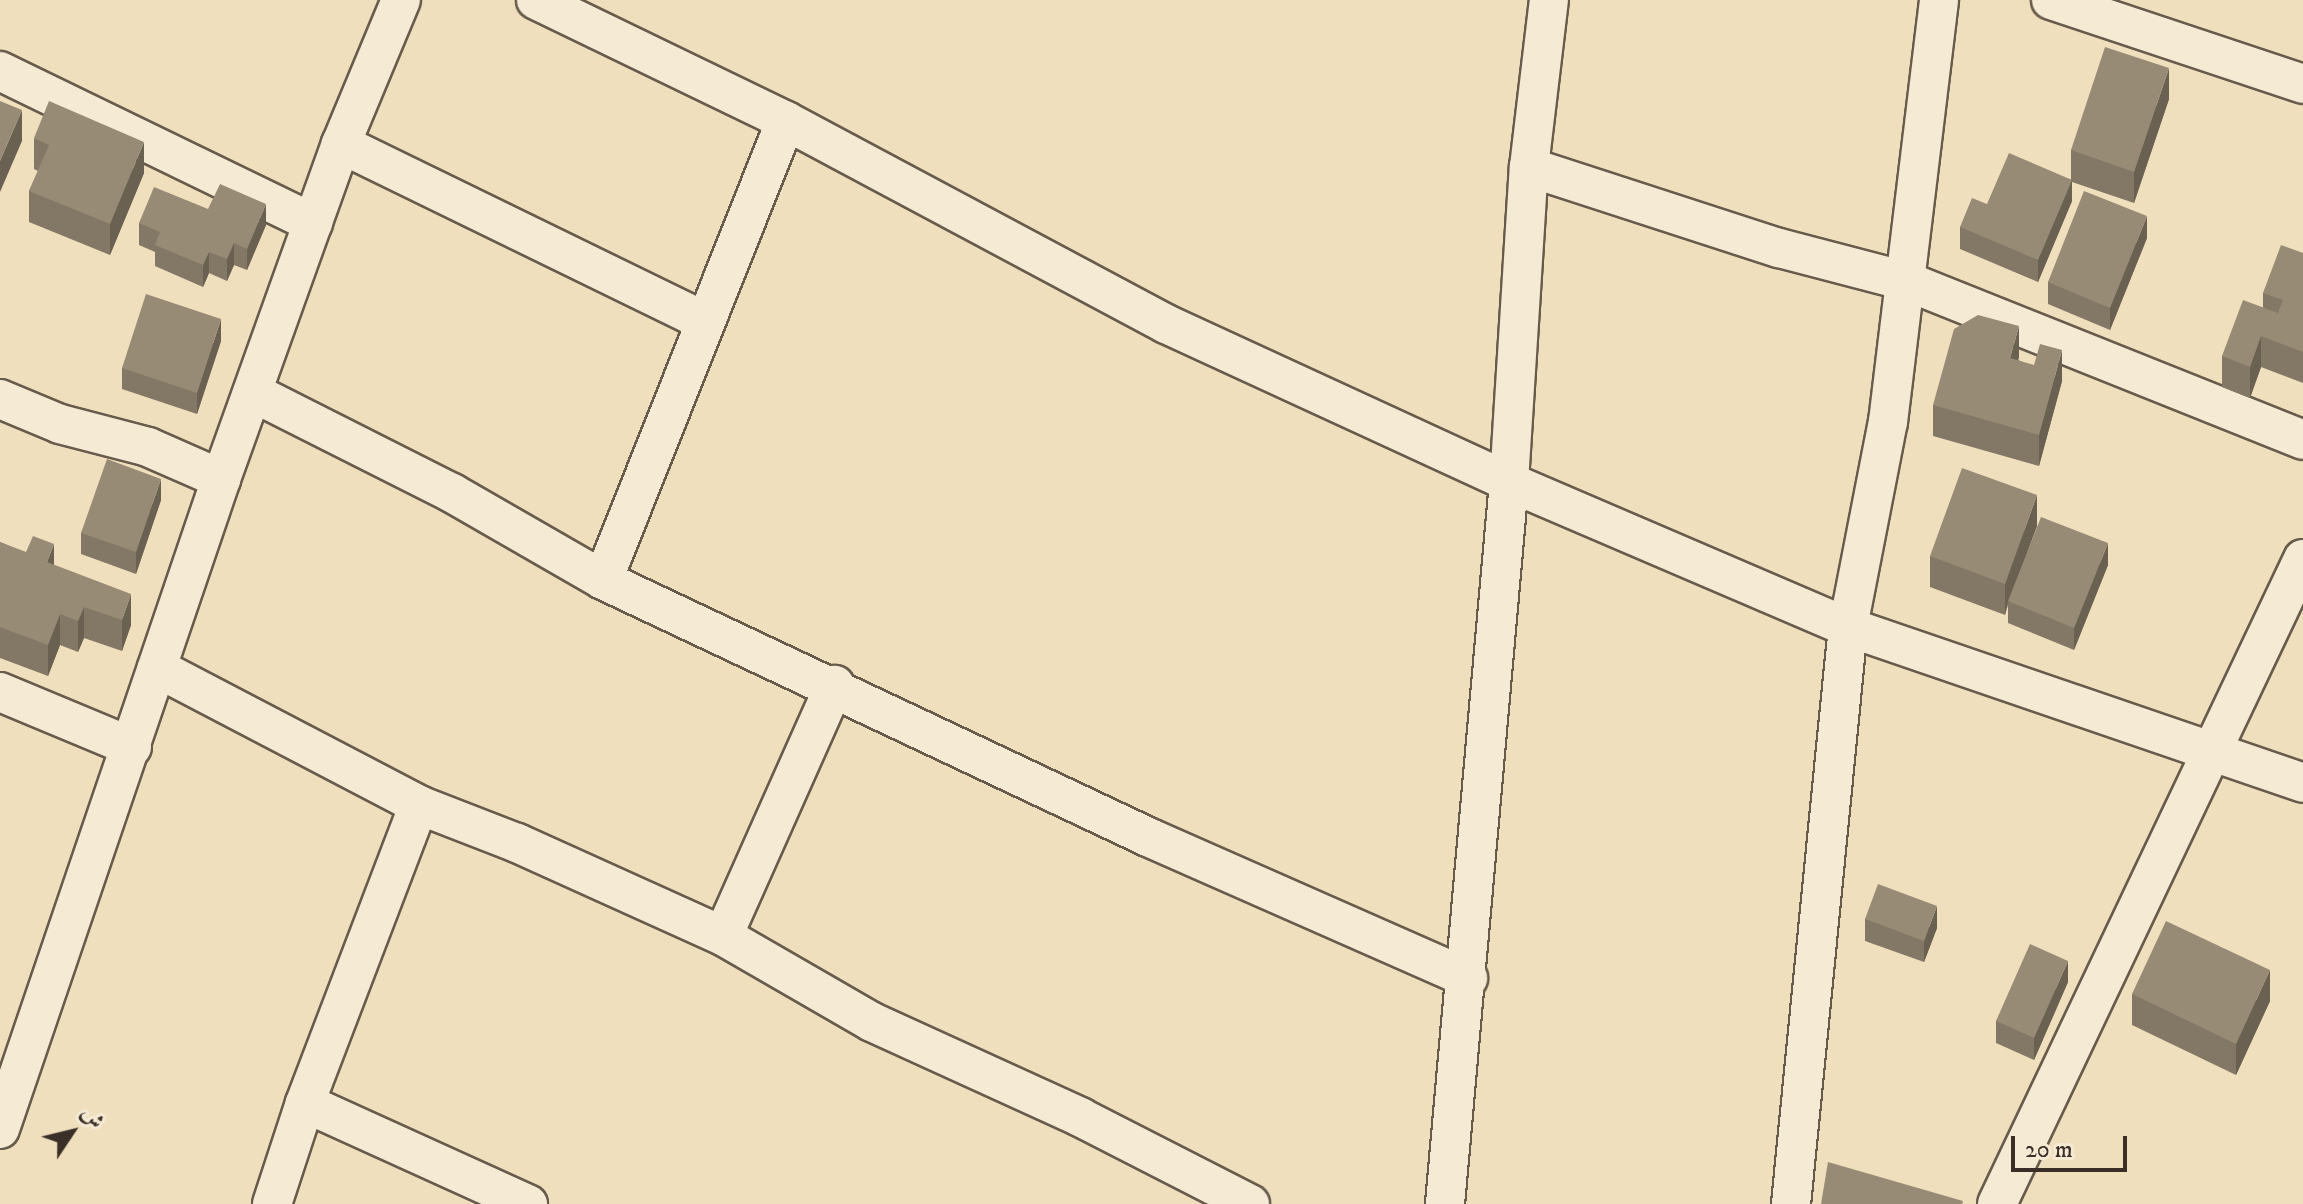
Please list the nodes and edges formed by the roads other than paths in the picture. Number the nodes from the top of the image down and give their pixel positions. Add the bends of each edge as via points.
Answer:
1 (401, 0) edge
2 (536, 0) edge
3 (1549, 0) edge
4 (1939, 0) edge
5 (2051, 0) edge
6 (0, 71) edge
7 (2303, 84) edge
8 (786, 121) junction
9 (341, 144) junction
10 (1529, 167) junction
11 (313, 223) junction
12 (1906, 281) junction
13 (704, 321) junction
14 (254, 393) junction
15 (0, 399) edge
16 (2303, 440) edge
17 (221, 479) junction
18 (1509, 482) junction
19 (2303, 559) edge
20 (603, 580) junction
21 (1848, 627) junction
22 (157, 668) junction
23 (835, 685) junction
24 (0, 692) edge
25 (132, 747) junction
26 (2208, 754) junction
27 (2303, 783) edge
28 (419, 805) junction
29 (723, 936) junction
30 (1468, 978) junction
31 (15, 1030) edge
32 (305, 1103) junction
33 (0, 1129) edge
34 (1210, 1194) edge
35 (272, 1204) edge
36 (528, 1204) edge
37 (1250, 1204) edge
38 (1445, 1204) edge
39 (1791, 1204) edge
40 (1997, 1204) edge

1 - 9 street
2 - 8 street
3 - 10 street
4 - 12 street
5 - 7 street
6 - 11 street
8 - 13 street
8 - 18 street via 1166,324
9 - 11 street
9 - 13 street
10 - 12 street via 1779,248
10 - 18 street
11 - 14 street
12 - 16 street
12 - 21 street via 1888,422
13 - 20 street
14 - 17 street
14 - 20 street via 452,493
15 - 17 street via 60,424 148,447
17 - 22 street
18 - 21 street
18 - 30 street
19 - 26 street
20 - 23 street
21 - 26 street
21 - 39 street
22 - 25 street
22 - 28 street
23 - 29 street
23 - 30 street via 1148,837
24 - 25 street
25 - 31 street
26 - 27 street
26 - 40 street via 2092,1011
28 - 29 street
28 - 32 street
29 - 34 street via 872,1022
30 - 38 street
31 - 33 street
32 - 35 street
32 - 36 street
34 - 37 street

